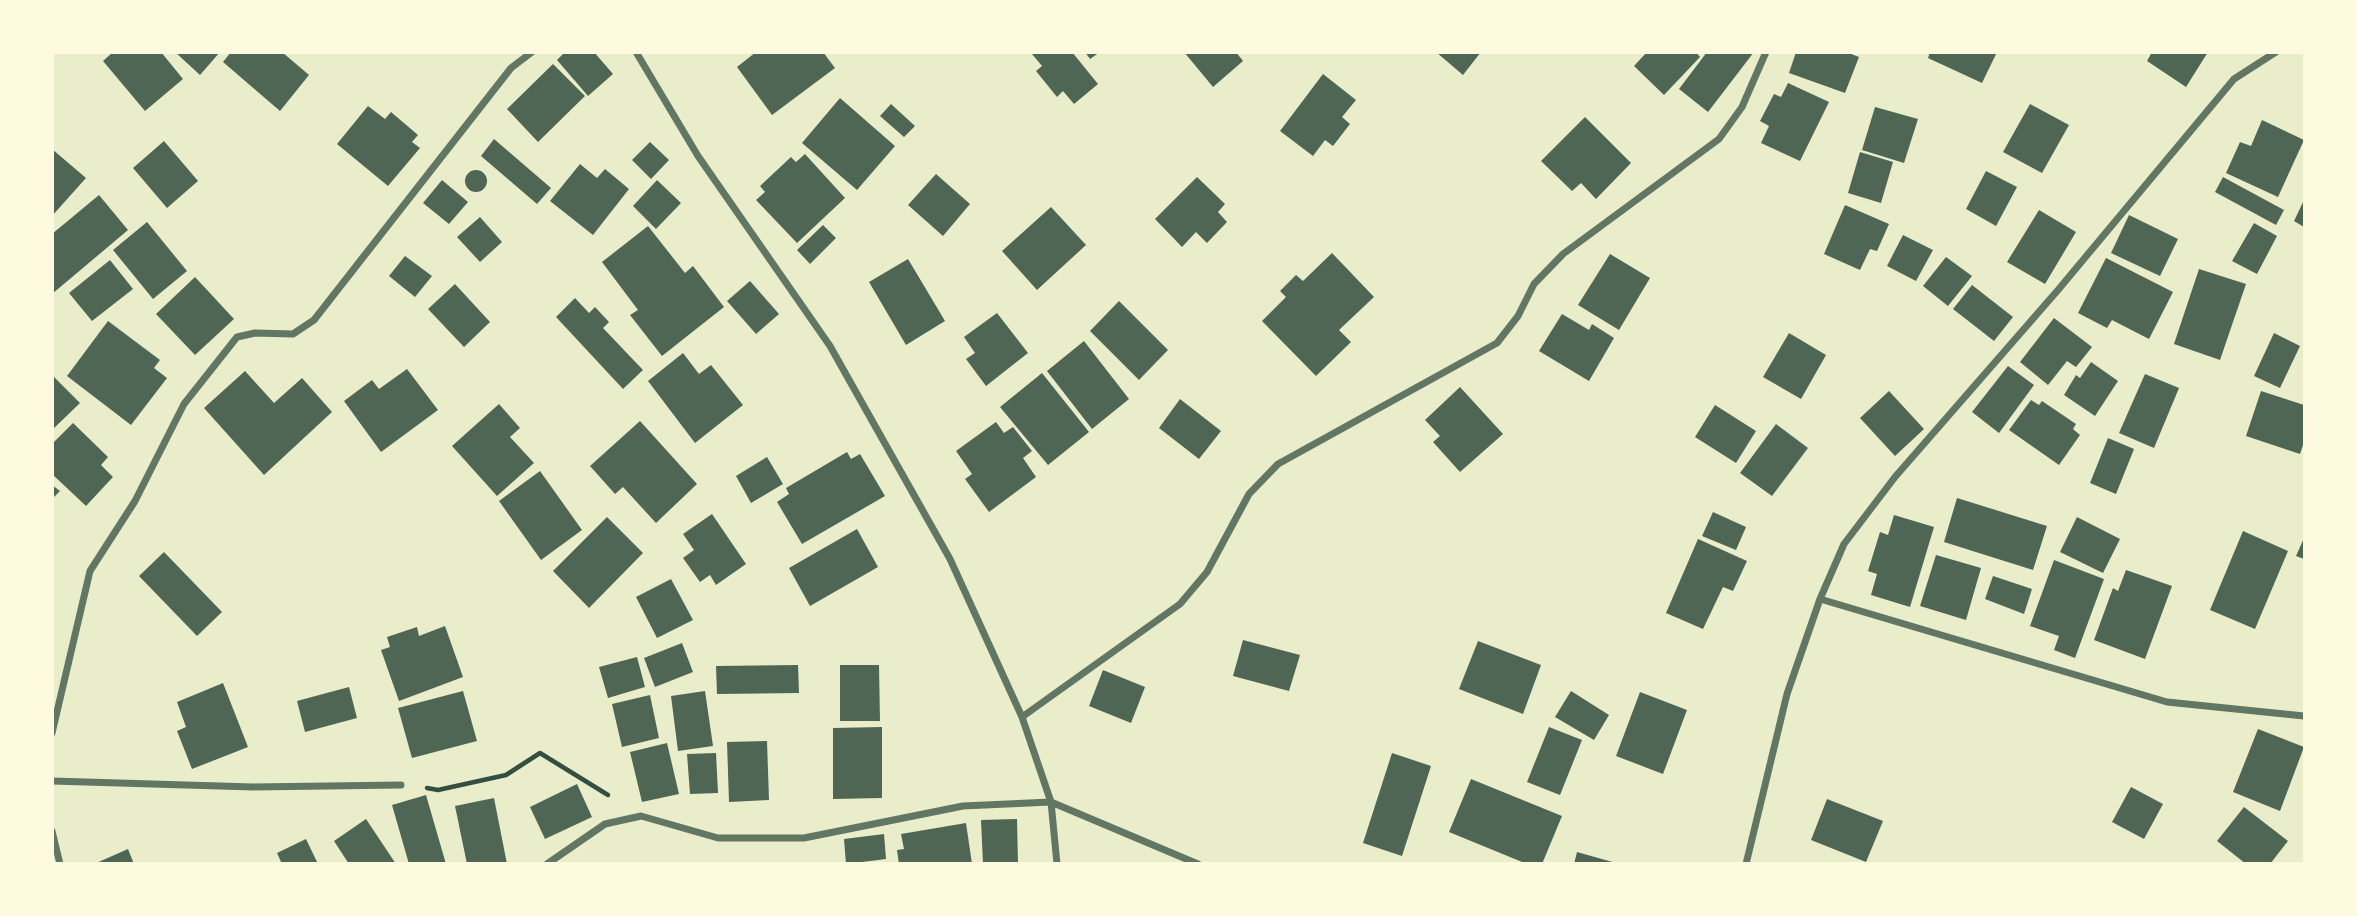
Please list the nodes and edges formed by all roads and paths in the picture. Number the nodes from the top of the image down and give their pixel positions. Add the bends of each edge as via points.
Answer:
1 (532, 52) edge
2 (636, 52) edge
3 (1766, 52) edge
4 (2276, 52) edge
5 (1820, 599) junction
6 (2305, 716) edge
7 (1022, 717) junction
8 (52, 733) edge
9 (52, 781) edge
10 (401, 785) joint
11 (1051, 802) junction
12 (641, 816) junction
13 (52, 831) edge
14 (60, 863) edge
15 (548, 863) edge
16 (1057, 863) edge
17 (1198, 863) edge
18 (1746, 863) edge

1 - 8 street via 511,68 314,320 293,334 256,332 237,337 184,404 135,501 90,571
2 - 7 street via 698,156 836,358 950,559
3 - 7 street via 1742,107 1719,139 1563,254 1534,284 1497,344 1278,464 1250,494 1207,572 1181,604
4 - 5 street via 2234,79 1895,478 1844,544
5 - 6 street via 2167,702
5 - 18 street via 1787,694
7 - 11 street
9 - 10 street via 253,787
10 - 12 path via 438,790 506,775 540,753
11 - 12 street via 963,806 804,838 718,838
11 - 16 street
11 - 17 street
12 - 15 street via 605,824
13 - 14 street

